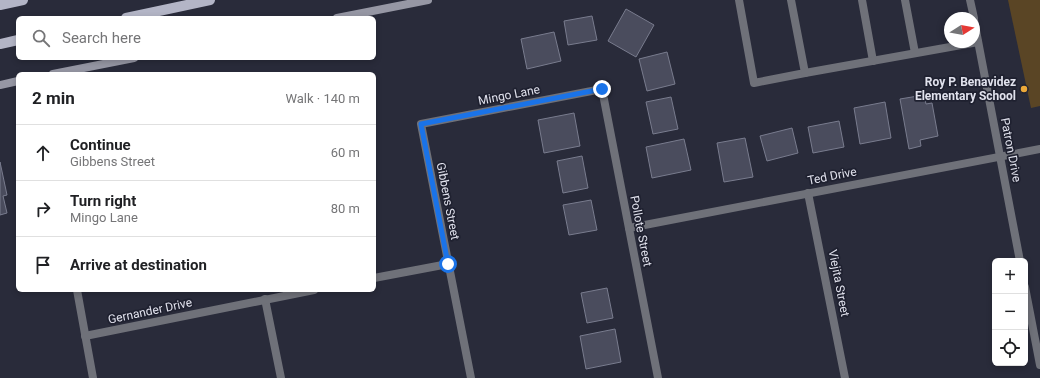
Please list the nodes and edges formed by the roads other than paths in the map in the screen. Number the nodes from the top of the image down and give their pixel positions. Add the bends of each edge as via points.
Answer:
1 (23, 0) edge
2 (210, 0) edge
3 (428, 0) edge
4 (739, 0) edge
5 (791, 0) edge
6 (862, 0) edge
7 (905, 0) edge
8 (970, 0) edge
9 (0, 5) edge
10 (973, 12) edge
11 (135, 16) edge
12 (347, 16) edge
13 (16, 40) edge
14 (0, 44) edge
15 (946, 48) edge
16 (979, 48) edge
17 (915, 54) junction
18 (124, 60) edge
19 (873, 61) junction
20 (63, 72) edge
21 (805, 73) junction
22 (16, 81) edge
23 (0, 85) edge
24 (602, 89) joint
25 (421, 124) joint
26 (1040, 148) edge
27 (1000, 157) junction
28 (808, 193) junction
29 (629, 228) junction
30 (1019, 258) edge
31 (448, 264) junction
32 (376, 278) edge
33 (77, 292) edge
34 (303, 292) edge
35 (1026, 294) edge
36 (265, 299) junction
37 (85, 336) junction
38 (1040, 365) edge
39 (93, 378) edge
40 (281, 378) edge
41 (471, 378) edge
42 (658, 378) edge
43 (845, 378) edge

1 - 9 main road
2 - 11 main road
3 - 12 street
4 - 21 street via 754,84
5 - 21 street
6 - 19 street
7 - 17 street
8 - 10 street, Patron Drive
13 - 14 main road
15 - 17 street
16 - 27 street, Patron Drive
17 - 19 street
18 - 20 street
19 - 21 street
22 - 23 street
24 - 25 street, Mingo Lane
24 - 29 street, Pollote Street
25 - 31 street, Gibbens Street
26 - 27 street, Ted Drive
27 - 28 street, Ted Drive
27 - 30 street, Patron Drive
28 - 29 street, Ted Drive
28 - 43 street, Viejita Street
29 - 42 street, Pollote Street
31 - 32 street
31 - 41 street, Gibbens Street
33 - 37 street
34 - 36 street, Gernander Drive
35 - 38 street
36 - 37 street, Gernander Drive
36 - 40 street
37 - 39 street

